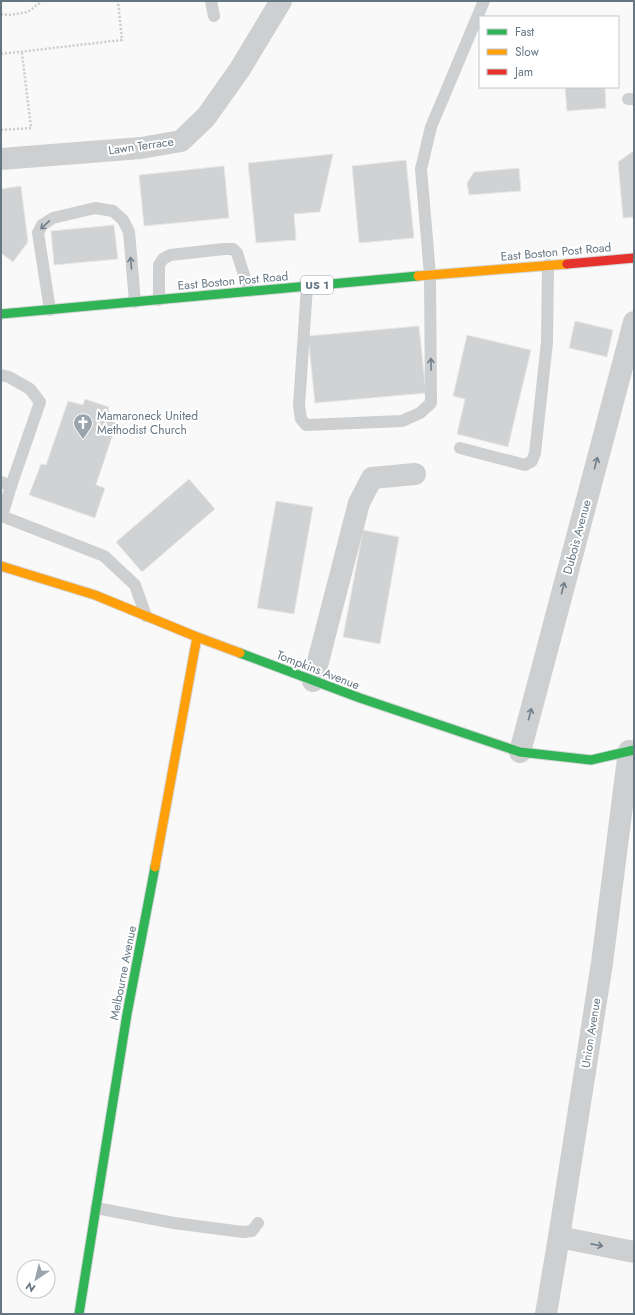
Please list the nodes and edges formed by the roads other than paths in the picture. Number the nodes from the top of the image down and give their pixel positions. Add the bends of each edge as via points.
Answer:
1 (211, 1) edge
2 (281, 1) edge
3 (484, 1) edge
4 (214, 16) dead end
5 (1, 159) edge
6 (634, 258) edge
7 (548, 265) junction
8 (430, 275) junction
9 (307, 286) junction
10 (249, 291) junction
11 (159, 300) junction
12 (135, 302) junction
13 (50, 310) junction
14 (1, 314) edge
15 (634, 322) edge
16 (1, 375) edge
17 (460, 448) dead end
18 (415, 474) dead end
19 (6, 484) edge
20 (1, 516) edge
21 (1, 566) edge
22 (146, 616) junction
23 (197, 637) junction
24 (313, 681) junction
25 (631, 751) edge
26 (520, 752) junction
27 (96, 1208) junction
28 (258, 1223) dead end
29 (559, 1237) junction
30 (634, 1252) edge
31 (79, 1314) edge
32 (546, 1314) edge

1 - 4 lane
2 - 5 street, Lawn Terrace via 236,75 206,117 181,141 141,148
3 - 8 lane via 431,126 421,169
6 - 7 street, East Boston Post Road / US 1
7 - 8 street, East Boston Post Road / US 1
7 - 17 lane via 547,342 532,461 525,465
8 - 9 street, East Boston Post Road / US 1
9 -> 8 lane via 299,406 301,419 306,425 402,421 420,414 431,404
9 - 10 street, East Boston Post Road / US 1
10 - 11 street, East Boston Post Road / US 1
10 - 11 lane via 236,253 232,249 224,249 170,255 163,259 159,265
11 - 12 street, East Boston Post Road / US 1
12 - 13 street, East Boston Post Road / US 1
12 -> 13 lane via 129,232 123,220 113,211 95,208 53,218 42,225 38,233
13 - 14 street, East Boston Post Road / US 1
26 -> 15 street, Dubois Avenue
16 - 19 lane via 30,390 40,402
18 - 24 street via 372,478 359,502
19 - 20 lane
20 - 22 lane via 104,556 135,585
21 - 22 street, Tompkins Avenue via 95,595
22 - 23 street, Tompkins Avenue
23 - 24 street, Tompkins Avenue
23 - 27 street, Melbourne Avenue via 127,1014
24 - 26 street, Tompkins Avenue
25 - 26 street, Tompkins Avenue via 591,760
25 - 29 street, Union Avenue via 602,963
27 - 28 lane via 174,1223 243,1232 252,1231
27 - 31 street, Melbourne Avenue
29 -> 30 street
29 - 32 street, Union Avenue

